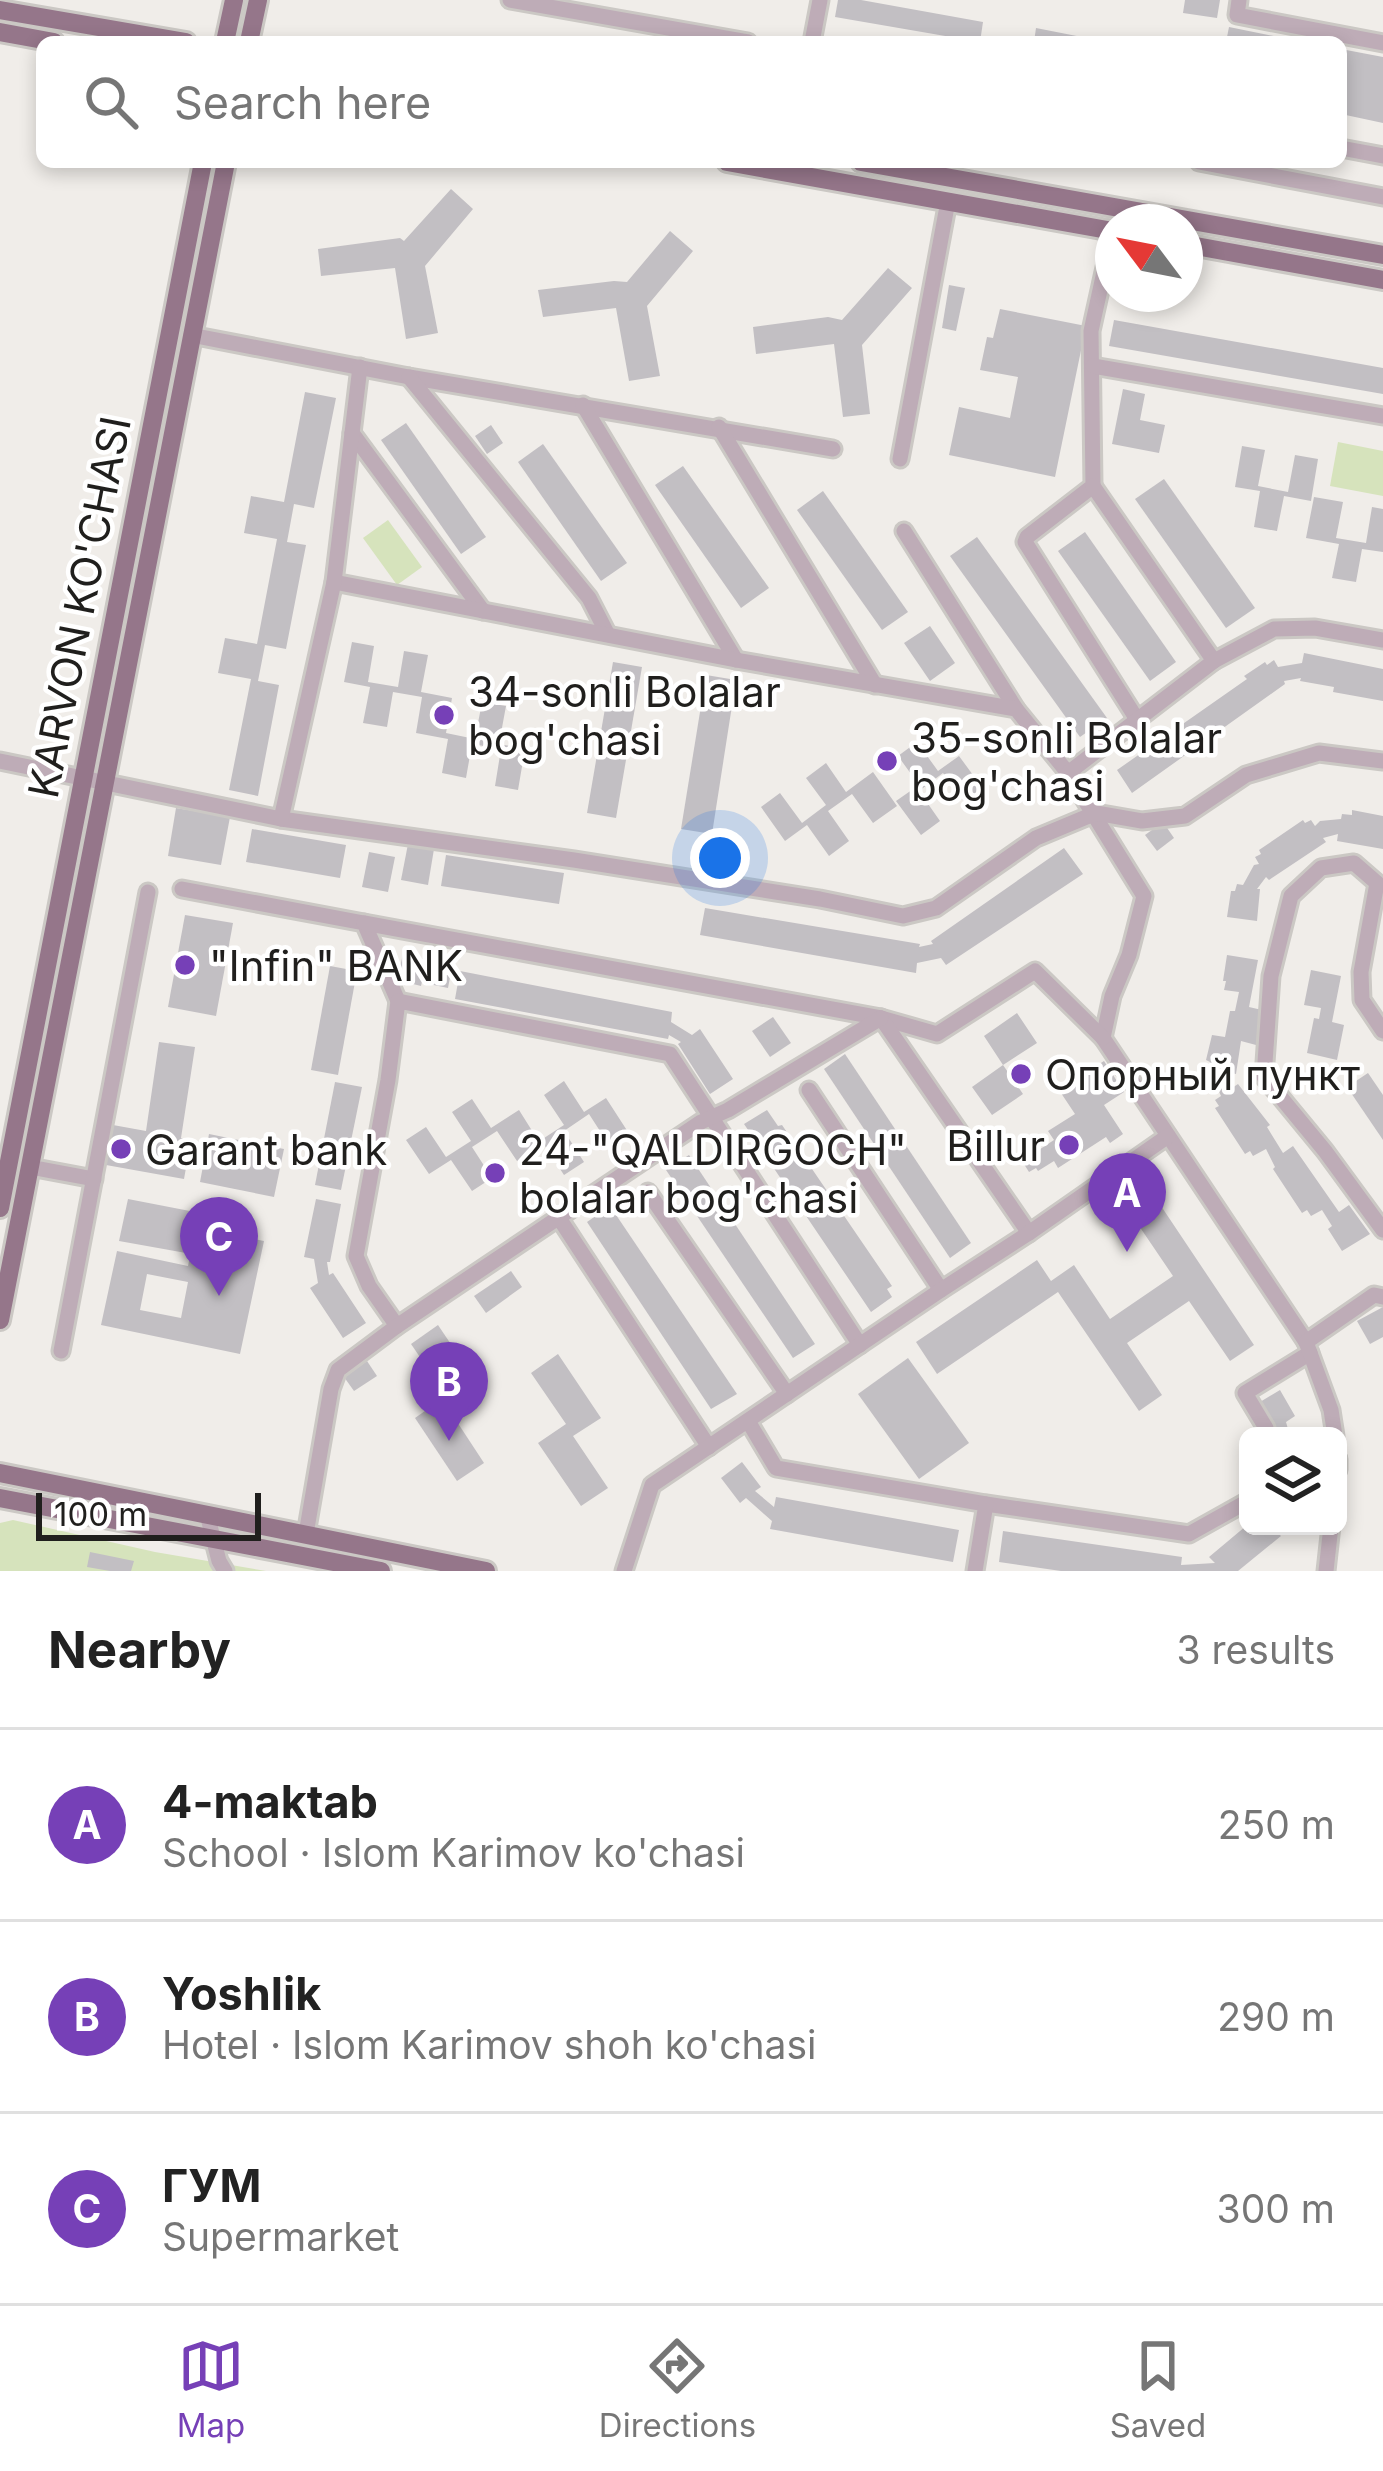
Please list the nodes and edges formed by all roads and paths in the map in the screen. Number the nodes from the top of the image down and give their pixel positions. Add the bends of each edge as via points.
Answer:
1 (234, 0) edge
2 (258, 0) edge
3 (510, 0) edge
4 (820, 0) edge
5 (1239, 0) edge
6 (0, 10) edge
7 (0, 32) edge
8 (151, 36) edge
9 (226, 36) edge
10 (251, 36) edge
11 (714, 36) edge
12 (813, 36) edge
13 (1345, 36) edge
14 (1347, 36) edge
15 (36, 39) edge
16 (1383, 43) edge
17 (1347, 149) edge
18 (1383, 156) edge
19 (201, 168) edge
20 (225, 168) edge
21 (761, 168) edge
22 (895, 168) edge
23 (1231, 168) edge
24 (1383, 197) edge
25 (948, 201) junction
26 (1095, 228) edge
27 (1203, 247) edge
28 (1383, 255) edge
29 (1383, 280) edge
30 (1095, 312) edge
31 (191, 335) junction
32 (1093, 366) junction
33 (361, 367) junction
34 (409, 376) junction
35 (583, 405) junction
36 (1383, 416) edge
37 (719, 428) junction
38 (352, 433) junction
39 (833, 448) dead end
40 (900, 459) dead end
41 (1093, 486) junction
42 (904, 530) dead end
43 (334, 583) junction
44 (483, 611) junction
45 (607, 634) junction
46 (1383, 640) edge
47 (736, 660) junction
48 (1214, 661) junction
49 (874, 685) junction
50 (1016, 709) junction
51 (1138, 722) junction
52 (0, 761) edge
53 (1383, 761) edge
54 (1068, 772) junction
55 (82, 776) junction
56 (103, 784) junction
57 (1096, 813) junction
58 (281, 819) junction
59 (182, 889) dead end
60 (148, 892) dead end
61 (364, 923) junction
62 (398, 1000) junction
63 (881, 1018) junction
64 (1383, 1030) edge
65 (1103, 1038) junction
66 (809, 1090) dead end
67 (711, 1118) junction
68 (1168, 1136) junction
69 (5, 1156) edge
70 (30, 1167) junction
71 (94, 1180) junction
72 (648, 1192) dead end
73 (0, 1208) edge
74 (559, 1217) junction
75 (1383, 1230) edge
76 (1030, 1233) junction
77 (941, 1290) junction
78 (1383, 1297) edge
79 (0, 1320) edge
80 (397, 1326) junction
81 (860, 1345) junction
82 (1308, 1348) junction
83 (61, 1351) dead end
84 (787, 1394) junction
85 (748, 1421) junction
86 (1265, 1427) edge
87 (1334, 1427) edge
88 (709, 1448) junction
89 (0, 1473) edge
90 (0, 1498) edge
91 (986, 1504) junction
92 (1239, 1506) edge
93 (207, 1514) junction
94 (306, 1534) junction
95 (1330, 1535) edge
96 (212, 1538) junction
97 (349, 1568) edge
98 (225, 1571) edge
99 (381, 1571) edge
100 (486, 1571) edge
101 (624, 1571) edge
102 (975, 1571) edge
103 (1326, 1571) edge

1 - 9 main road
2 - 10 main road
3 - 11 street
4 - 12 street
5 - 13 street via 1237,16
6 - 8 main road
7 - 15 main road
14 - 16 street
17 - 18 street
19 - 55 main road, KARVON KO'CHASI
20 - 31 main road
21 - 25 main road
22 - 28 main road
23 - 24 street
25 - 26 main road
25 - 40 street
27 - 29 main road
30 - 32 street
31 - 33 street
31 - 56 main road
32 - 36 street
32 - 41 street
33 - 34 street
33 - 38 street
34 - 35 street
34 - 45 street via 590,598
35 - 37 street
35 - 47 street
37 - 39 street
37 - 49 street
38 - 43 street
38 - 44 street
41 - 48 street
41 - 51 street via 1027,537 1026,547
42 - 50 street
43 - 44 street
43 - 58 street
44 - 45 street
45 - 47 street
46 - 48 street via 1274,629
47 - 49 street
48 - 51 street
49 - 50 street
50 - 54 street
51 - 54 street
52 - 55 street
53 - 57 street via 1319,753 1246,776 1184,816
54 - 57 street
55 - 56 street
55 - 69 main road, KARVON KO'CHASI
56 - 58 street
56 - 70 main road
57 - 58 street via 1036,838 936,908 903,916
57 - 65 street via 1144,896
59 - 61 street
60 - 71 street
61 - 62 street
61 - 63 street
62 - 67 street via 670,1054
62 - 80 street via 356,1256
63 - 65 street via 937,1034 1035,971
63 - 67 street
63 - 76 street
64 - 75 street via 1362,1000 1377,883 1354,862 1321,868 1292,896 1271,976 1264,1077
65 - 68 street
66 - 77 street
67 - 74 street
67 - 81 street
68 - 76 street
68 - 82 street
69 - 73 main road, KARVON KO'CHASI
70 - 71 street
70 - 79 main road
71 - 83 street
72 - 84 street
74 - 80 street
74 - 88 street
76 - 77 street
77 - 81 street
78 - 82 street via 1374,1295
80 - 94 street via 338,1370
81 - 84 street
82 - 86 street via 1245,1393
82 - 87 street
84 - 85 street
85 - 88 street
85 - 91 street via 776,1468
88 - 101 street via 652,1486
89 - 93 main road
90 - 96 main road
91 - 92 street via 1189,1534
91 - 102 street
93 - 94 main road
93 - 96 street
94 - 100 main road
95 - 103 street
96 - 97 main road
96 - 98 street
97 - 99 main road

